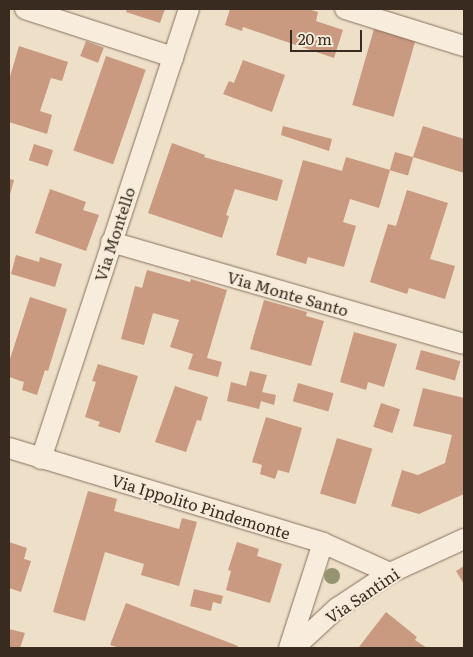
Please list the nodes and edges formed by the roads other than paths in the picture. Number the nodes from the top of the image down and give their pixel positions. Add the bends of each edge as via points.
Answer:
1 (25, 9) edge
2 (189, 9) edge
3 (345, 9) edge
4 (464, 46) edge
5 (174, 57) junction
6 (111, 242) junction
7 (464, 344) edge
8 (9, 448) edge
9 (41, 459) junction
10 (464, 539) edge
11 (323, 542) junction
12 (390, 573) junction
13 (289, 648) edge
14 (294, 648) edge

1 - 5 street
2 - 5 street, Via Montello
3 - 4 street
5 - 6 street, Via Montello
6 - 7 street, Via Monte Santo
6 - 9 street, Via Montello
8 - 9 street, Via Ippolito Pindemonte
9 - 11 street, Via Ippolito Pindemonte
10 - 12 street, Via Santini
11 - 12 street, Via Ippolito Pindemonte
11 - 13 street, Via Santini
12 - 14 street, Via Santini via 337,608

